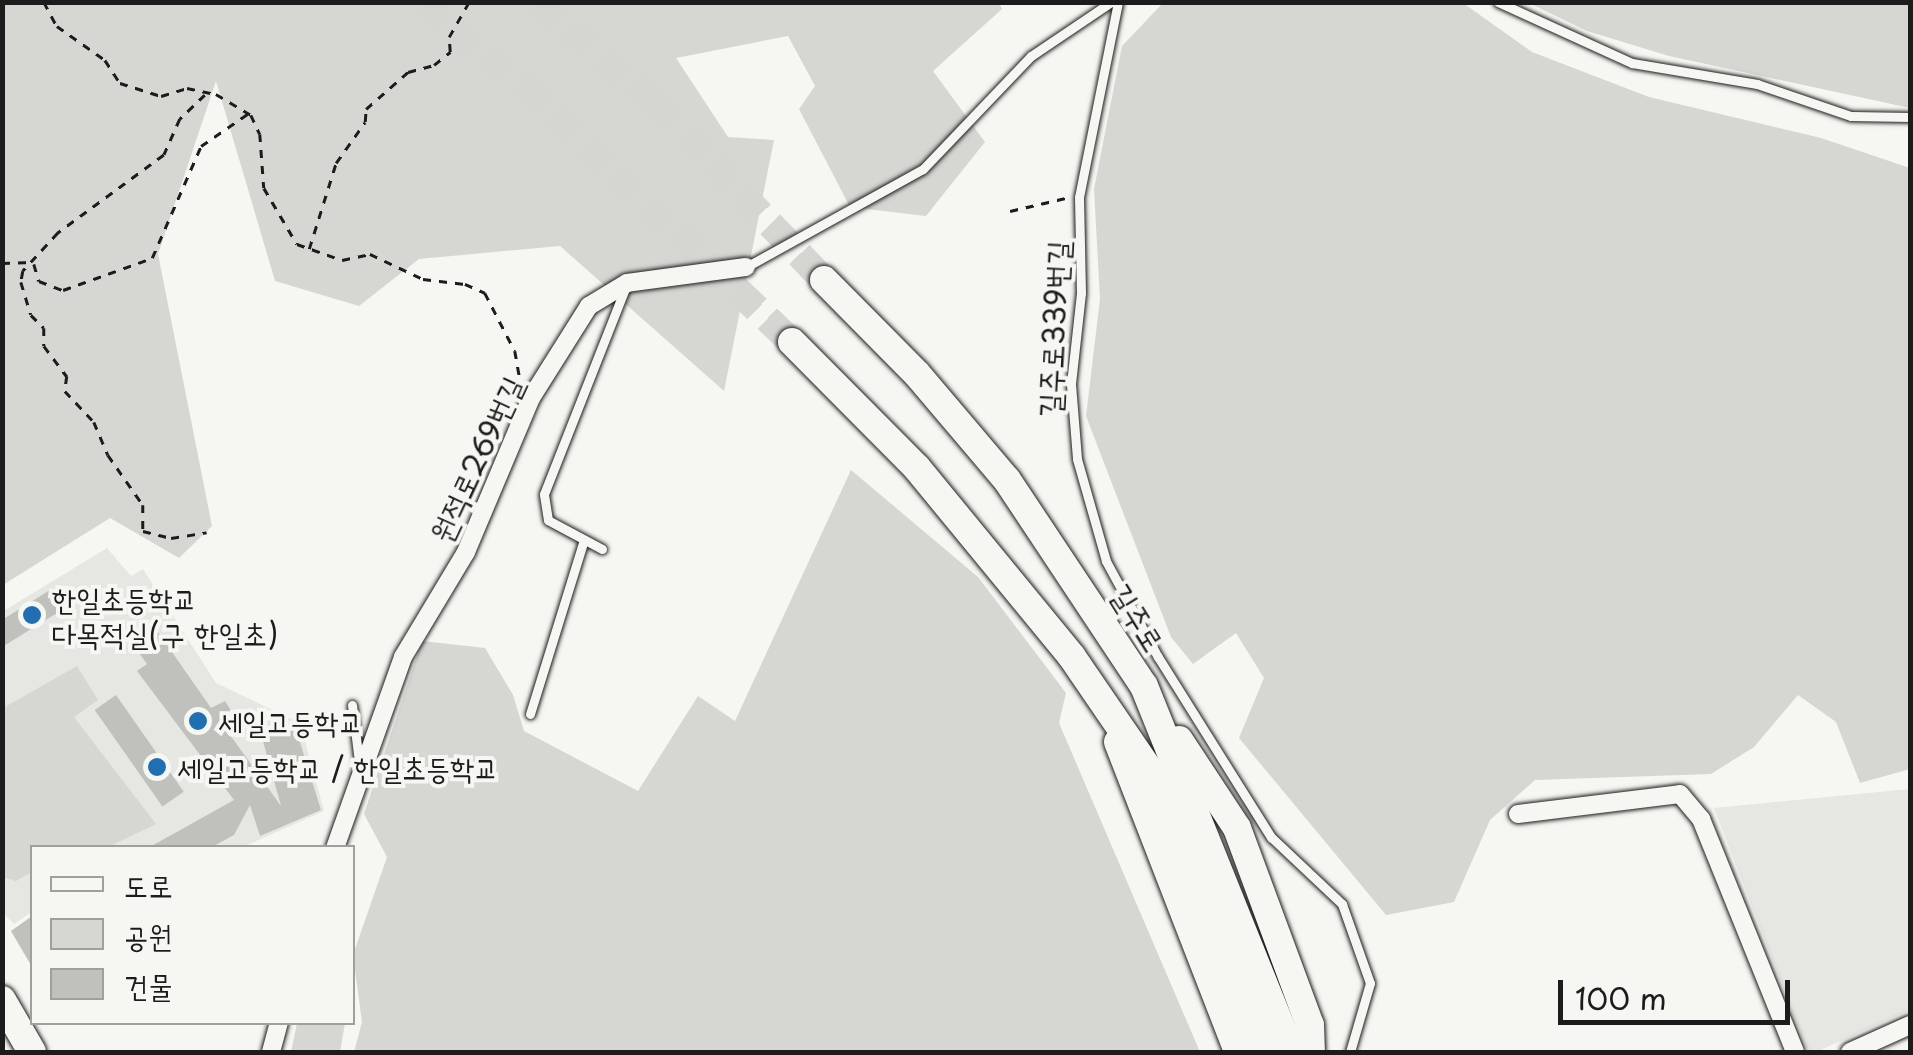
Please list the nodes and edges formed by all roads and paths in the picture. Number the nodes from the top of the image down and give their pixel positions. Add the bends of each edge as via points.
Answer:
1 (44, 2) edge
2 (468, 2) edge
3 (1114, 2) edge
4 (1498, 2) edge
5 (206, 94) junction
6 (249, 113) junction
7 (1910, 118) edge
8 (1080, 208) junction
9 (1010, 211) dead end
10 (308, 250) junction
11 (34, 262) junction
12 (2, 263) edge
13 (746, 266) joint
14 (824, 280) tunnel mouth
15 (627, 282) junction
16 (792, 342) tunnel mouth
17 (532, 398) junction
18 (207, 532) dead end
19 (584, 540) junction
20 (602, 549) dead end
21 (1144, 686) junction
22 (1101, 699) junction
23 (352, 705) dead end
24 (530, 714) dead end
25 (358, 781) junction
26 (1518, 814) dead end
27 (337, 845) edge
28 (2, 1000) edge
29 (1910, 1024) edge
30 (278, 1025) edge
31 (32, 1052) edge
32 (271, 1052) edge
33 (1238, 1052) edge
34 (1265, 1052) edge
35 (1291, 1052) edge
36 (1311, 1052) edge
37 (1350, 1052) edge
38 (1795, 1052) edge
39 (1850, 1052) edge

1 - 5 path via 56,26 106,60 120,83 161,96 187,88
2 - 10 path via 449,37 450,52 408,72 366,109 365,122 336,164
3 - 8 lane, 길주로339번길
3 - 13 lane via 1031,56 922,169
4 - 7 lane via 1632,62 1757,84 1850,116
5 - 6 path
5 - 11 path via 180,119 164,156 58,233
6 - 10 path via 260,134 264,188 297,244
6 - 11 path via 201,146 152,258 63,290 39,280
8 - 9 path via 1055,196
8 - 37 lane, 길주로339번길 via 1072,420 1096,532 1158,657 1271,837 1342,904 1370,983
10 - 17 path via 342,260 370,254 432,282 465,284 485,294
11 - 12 path
11 - 18 path via 22,282 31,314 66,376 65,392 94,422 143,505 143,531 198,538
13 - 15 street, 원적로269번길
14 - 21 main road, 길주로 via 917,374 1007,480
15 - 17 street, 원적로269번길 via 589,306
15 - 19 lane via 544,494 548,520
16 - 22 main road via 916,468
17 - 25 street, 원적로269번길 via 466,552 403,658
19 - 20 lane
19 - 24 lane
21 - 35 main road, 길주로
21 - 36 main road via 1237,828 1310,1024
22 - 33 main road
22 - 34 main road via 1154,778
23 - 25 lane
25 - 27 street, 원적로269번길
26 - 38 street via 1680,794 1701,819
28 - 31 main road
29 - 39 street
30 - 32 street

